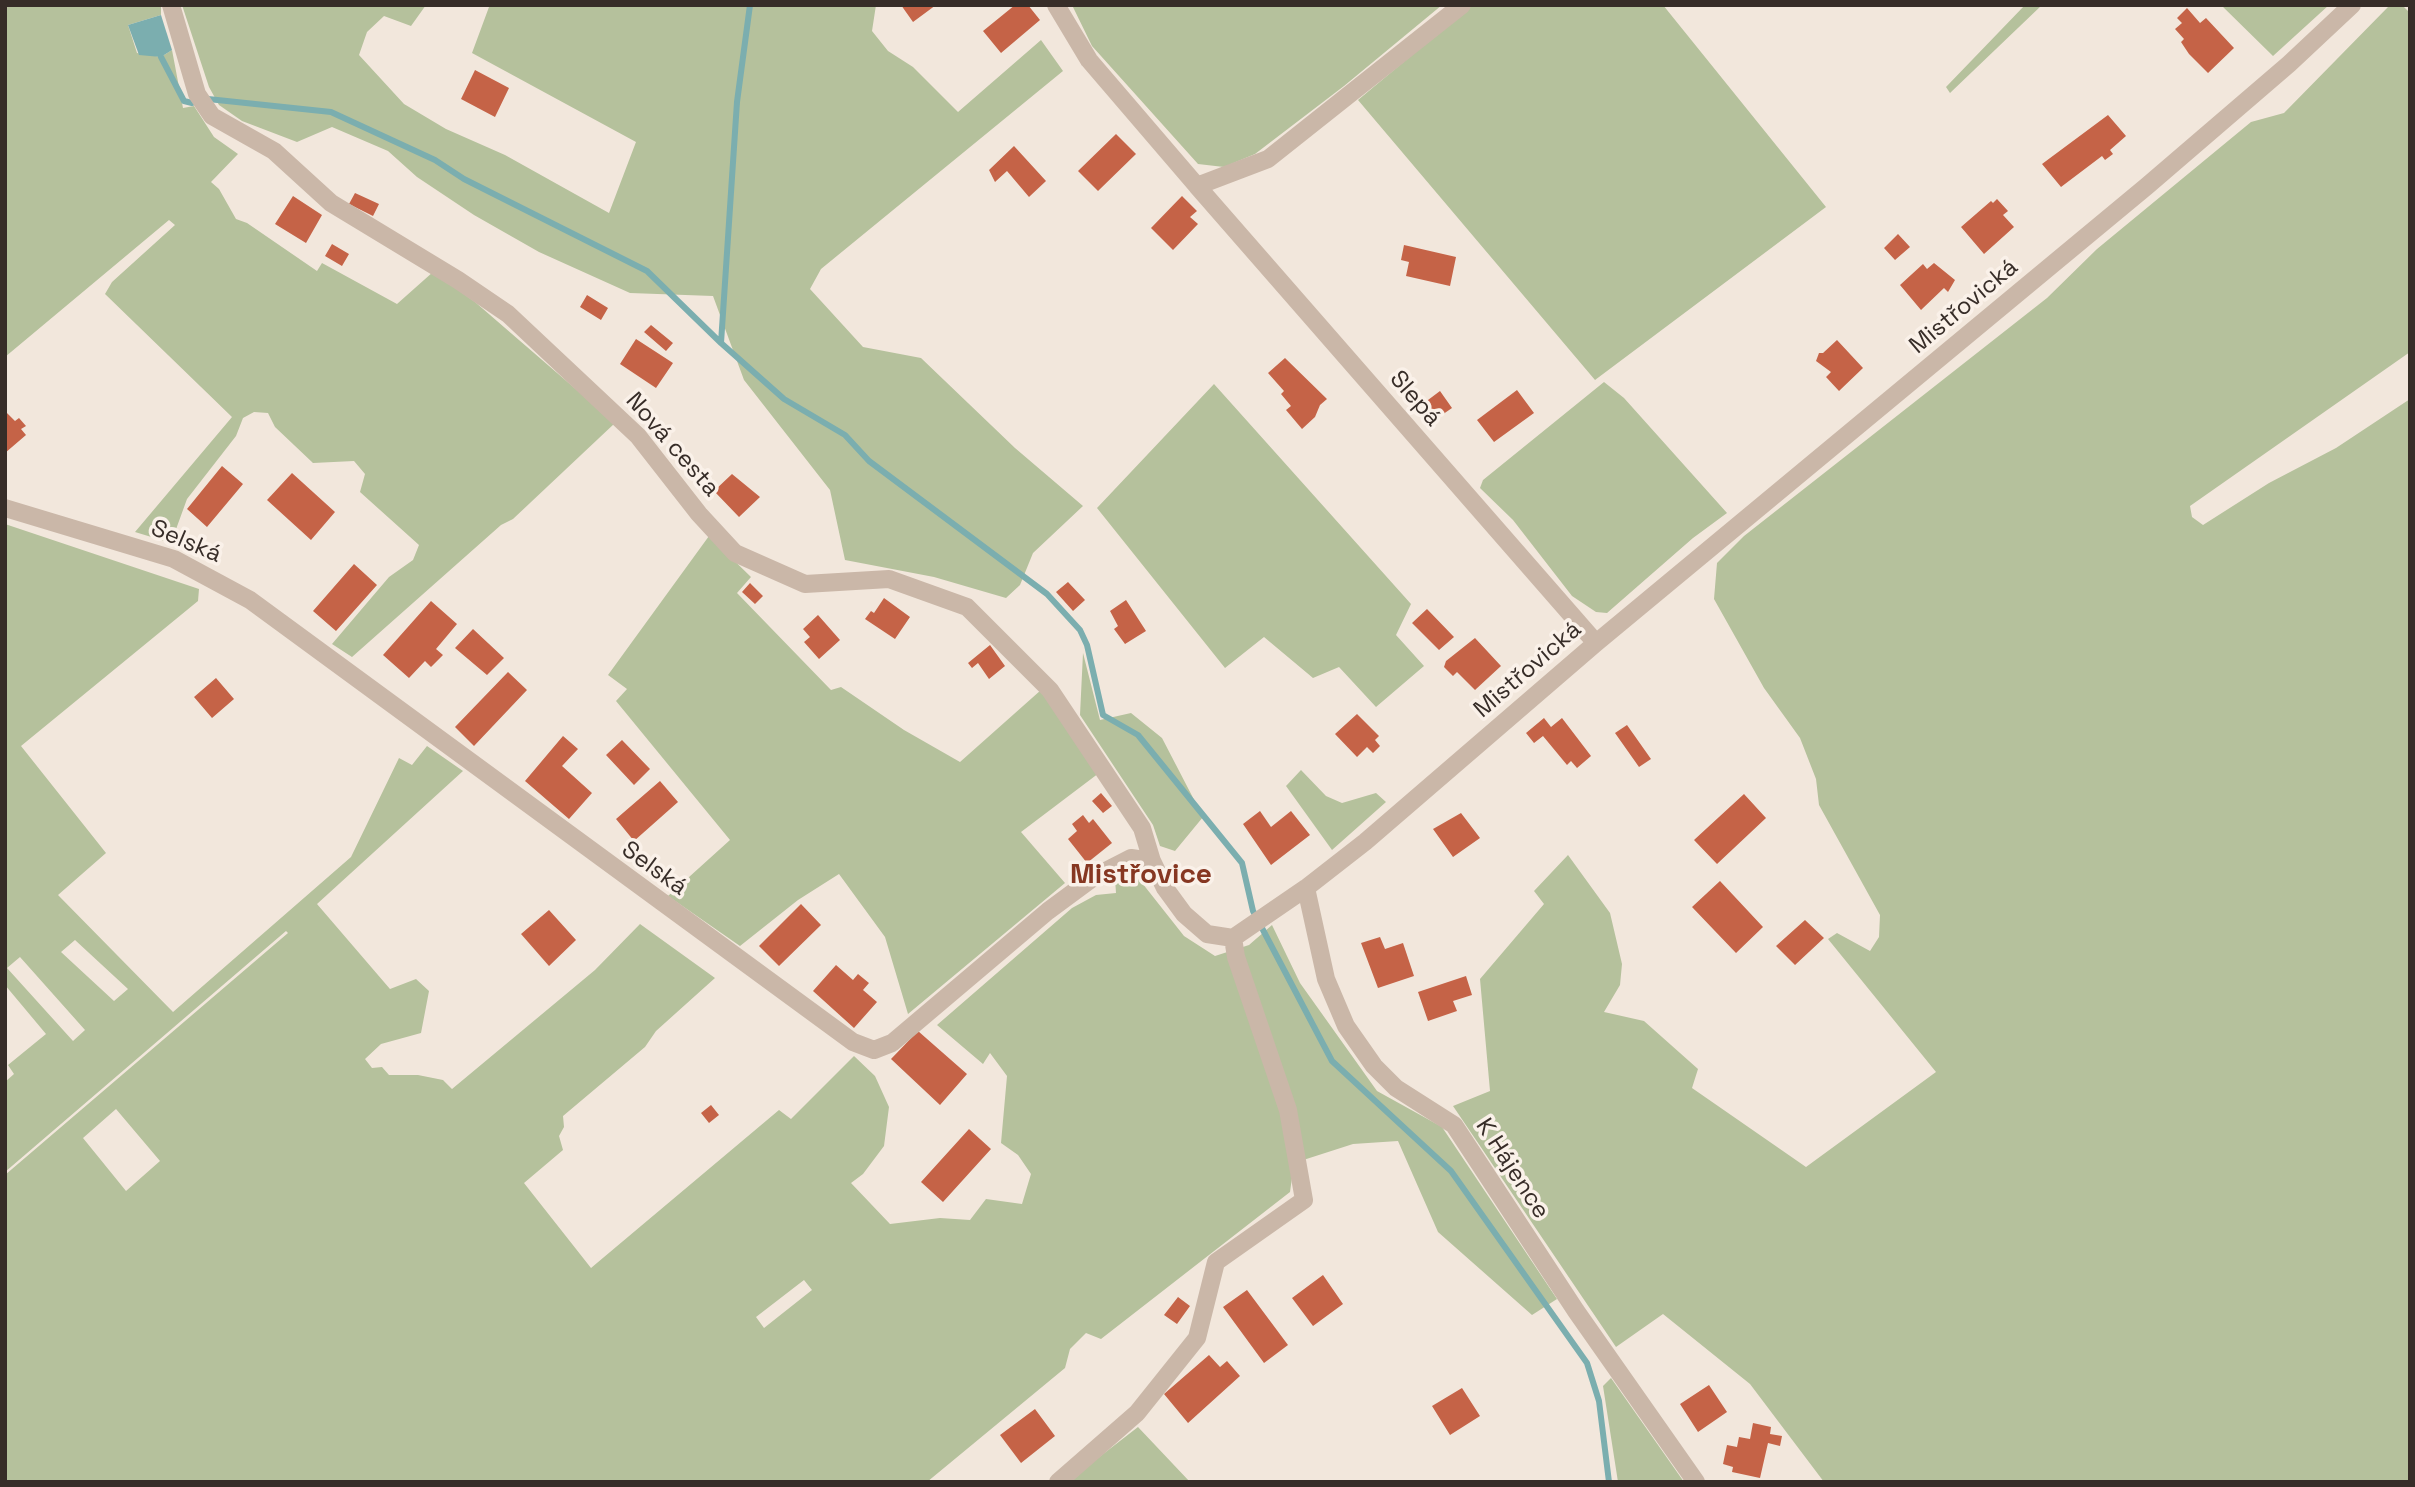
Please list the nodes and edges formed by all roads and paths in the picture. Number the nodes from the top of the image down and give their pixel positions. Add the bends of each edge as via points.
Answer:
1 (172, 5) edge
2 (1056, 5) edge
3 (1462, 5) edge
4 (2352, 5) edge
5 (1197, 186) junction
6 (5, 508) edge
7 (1596, 643) junction
8 (1152, 861) junction
9 (1306, 888) junction
10 (1233, 938) junction
11 (1058, 1482) edge
12 (1696, 1482) edge

1 - 8 street, Nová cesta via 197,94 212,116 274,151 331,203 508,314 638,436 735,553 805,584 889,579 967,607 1051,690 1142,828
2 - 5 street, Slepá via 1089,60
3 - 5 street via 1268,159
4 - 7 street, Mistřovická via 2127,203
5 - 7 street, Slepá
6 - 8 street, Selská via 174,559 250,600 842,1034 874,1050 892,1043 1094,877 1131,858
7 - 9 street, Mistřovická
8 - 10 street via 1184,914 1207,934
9 - 10 street, Mistřovická
9 - 12 street, K Hájence via 1326,979 1346,1026 1396,1088 1454,1125
10 - 11 street via 1287,1110 1304,1200 1216,1262 1197,1338 1136,1413

